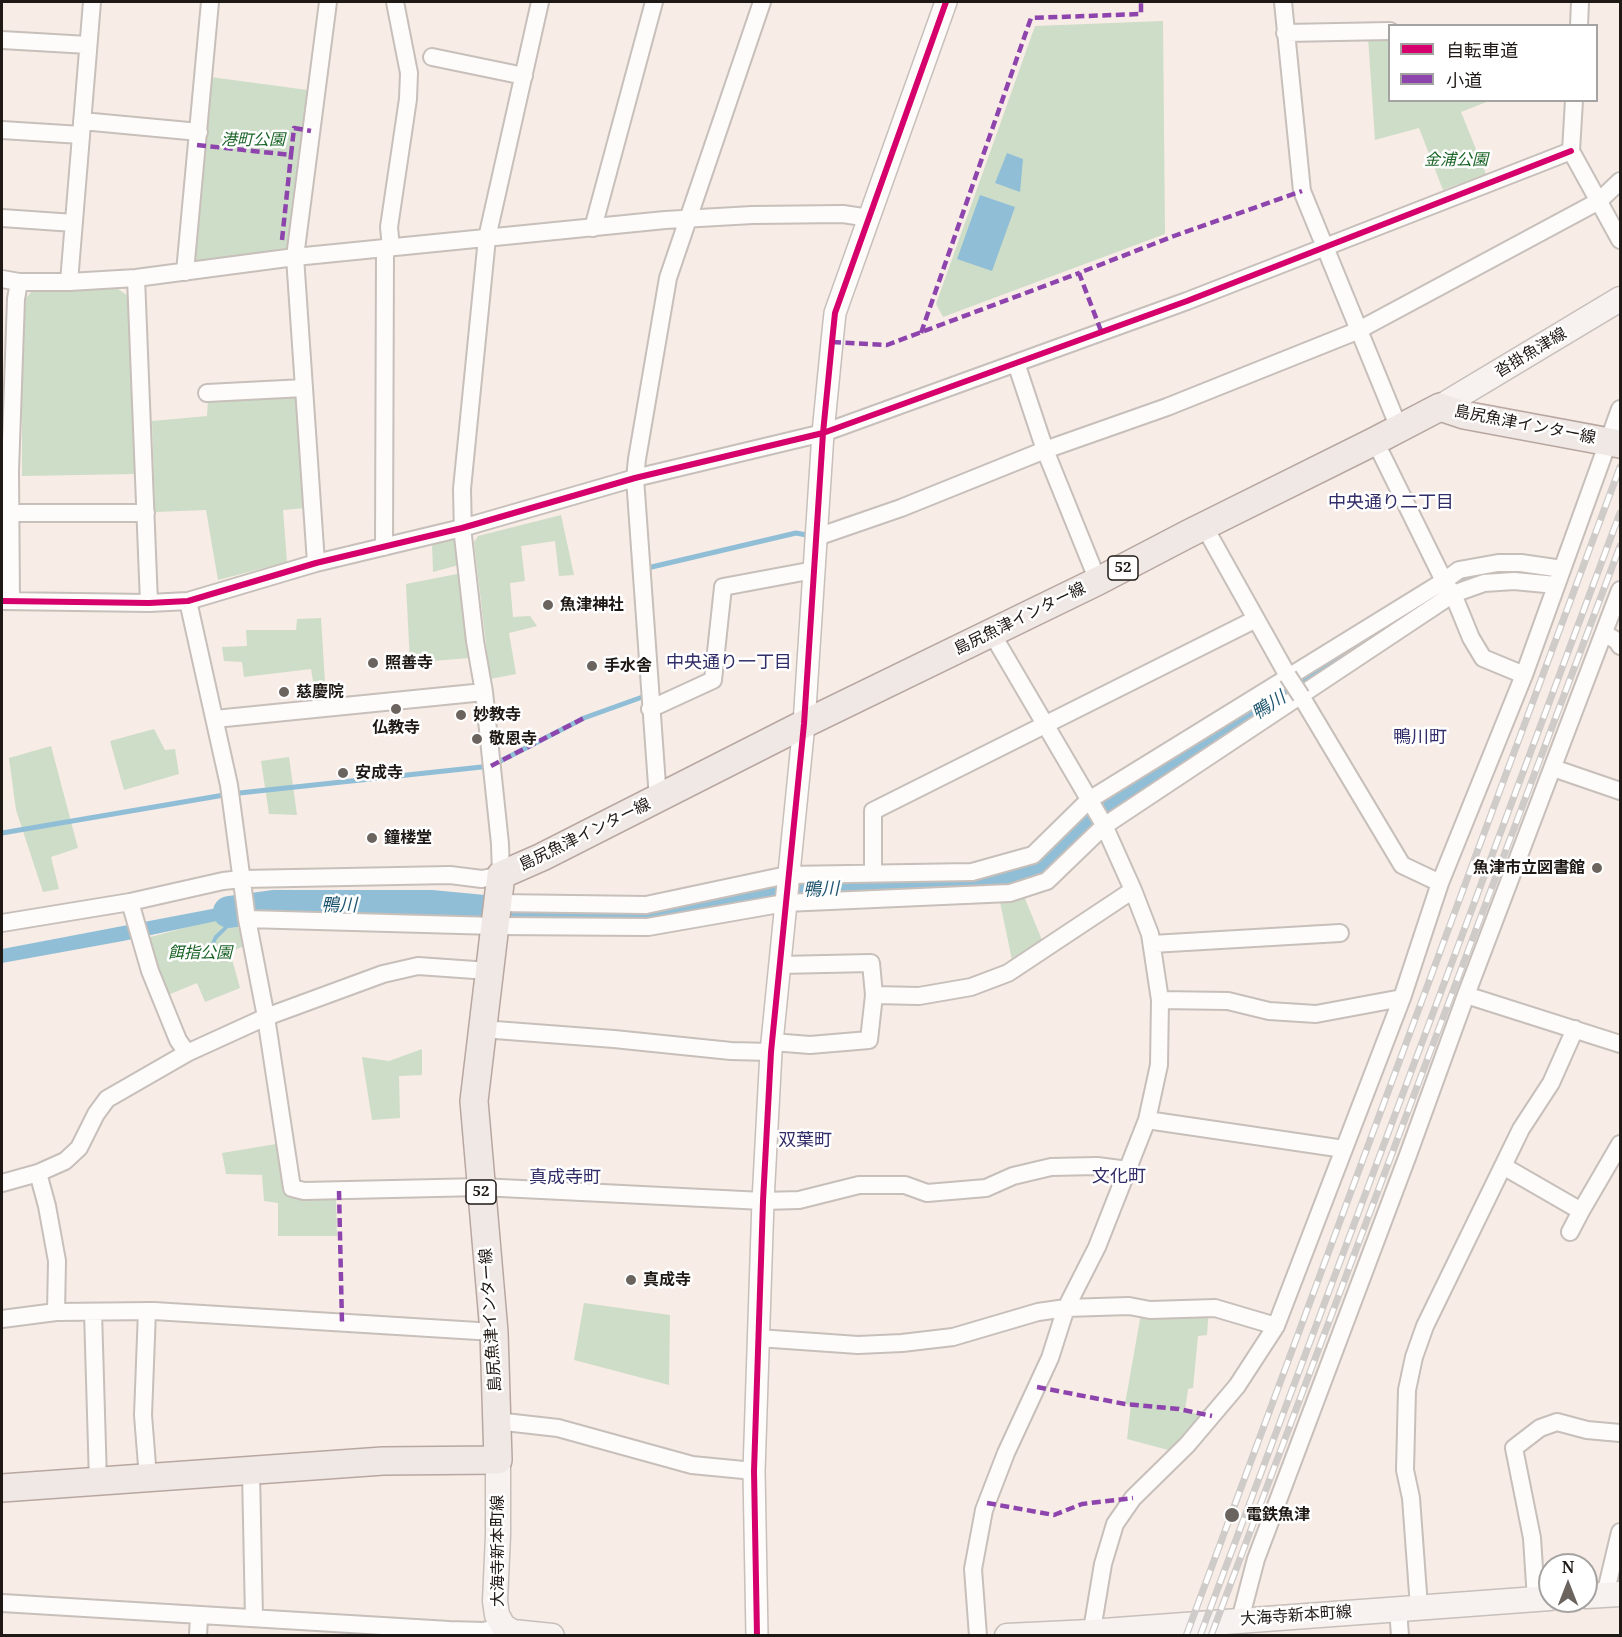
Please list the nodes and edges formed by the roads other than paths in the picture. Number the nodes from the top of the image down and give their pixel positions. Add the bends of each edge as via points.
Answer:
1 (92, 2) edge
2 (210, 2) edge
3 (328, 2) edge
4 (395, 2) edge
5 (540, 2) edge
6 (654, 2) edge
7 (762, 2) edge
8 (946, 2) edge
9 (1283, 2) edge
10 (1580, 2) edge
11 (1579, 24) edge
12 (1388, 31) edge
13 (1285, 33) junction
14 (2, 40) edge
15 (88, 45) junction
16 (432, 57) dead end
17 (524, 76) junction
18 (1574, 102) edge
19 (81, 128) junction
20 (2, 130) edge
21 (199, 132) junction
22 (1571, 151) junction
23 (1620, 181) edge
24 (1599, 201) junction
25 (2, 218) edge
26 (689, 218) junction
27 (869, 218) junction
28 (74, 223) junction
29 (593, 228) junction
30 (487, 238) junction
31 (1620, 240) edge
32 (1325, 248) junction
33 (388, 249) junction
34 (295, 257) junction
35 (185, 272) junction
36 (136, 278) junction
37 (2, 279) edge
38 (19, 282) junction
39 (69, 282) junction
40 (1620, 299) edge
41 (1357, 331) junction
42 (1016, 363) junction
43 (304, 388) junction
44 (207, 393) dead end
45 (1440, 407) junction
46 (1620, 409) edge
47 (1399, 428) junction
48 (823, 433) junction
49 (1375, 441) junction
50 (1614, 442) edge
51 (1045, 450) junction
52 (635, 478) junction
53 (10, 513) junction
54 (146, 513) junction
55 (1204, 526) junction
56 (462, 528) junction
57 (817, 537) junction
58 (384, 547) junction
59 (316, 563) junction
60 (814, 570) junction
61 (1559, 577) junction
62 (1098, 581) junction
63 (1448, 588) junction
64 (1620, 592) edge
65 (6, 600) edge
66 (188, 601) junction
67 (149, 603) junction
68 (1256, 619) junction
69 (991, 632) junction
70 (1604, 633) junction
71 (1620, 646) edge
72 (1524, 675) junction
73 (483, 692) junction
74 (650, 709) junction
75 (215, 719) junction
76 (804, 724) junction
77 (1045, 725) junction
78 (1553, 768) junction
79 (1620, 791) edge
80 (658, 799) junction
81 (1090, 802) junction
82 (1103, 825) junction
83 (873, 873) junction
84 (501, 875) junction
85 (242, 879) junction
86 (1440, 883) junction
87 (786, 887) junction
88 (1133, 890) junction
89 (130, 902) junction
90 (497, 915) junction
91 (247, 920) junction
92 (2, 923) edge
93 (1340, 933) dead end
94 (1152, 944) junction
95 (779, 965) junction
96 (489, 971) junction
97 (874, 995) junction
98 (1466, 995) junction
99 (1402, 998) junction
100 (1160, 1000) junction
101 (266, 1017) junction
102 (482, 1029) junction
103 (1575, 1029) junction
104 (1620, 1044) edge
105 (771, 1047) junction
106 (187, 1053) junction
107 (1147, 1120) junction
108 (1620, 1144) edge
109 (1344, 1149) junction
110 (1503, 1166) junction
111 (1128, 1170) junction
112 (38, 1173) junction
113 (2, 1183) edge
114 (481, 1187) junction
115 (763, 1201) junction
116 (1581, 1211) junction
117 (1570, 1232) dead end
118 (1066, 1308) junction
119 (147, 1311) junction
120 (56, 1312) junction
121 (93, 1312) junction
122 (2, 1319) edge
123 (1276, 1326) junction
124 (494, 1332) junction
125 (758, 1338) junction
126 (496, 1421) junction
127 (1620, 1433) edge
128 (498, 1460) junction
129 (754, 1471) junction
130 (251, 1472) junction
131 (148, 1478) junction
132 (98, 1481) junction
133 (2, 1488) edge
134 (1620, 1532) edge
135 (1538, 1571) edge
136 (1604, 1595) edge
137 (1538, 1599) edge
138 (2, 1603) edge
139 (1408, 1608) junction
140 (199, 1616) junction
141 (254, 1618) junction
142 (1249, 1625) edge
143 (509, 1631) edge
144 (1091, 1634) edge
145 (198, 1635) edge
146 (552, 1635) edge
147 (757, 1635) edge
148 (978, 1635) edge
149 (1007, 1635) edge
150 (1400, 1635) edge

1 - 15 street
2 - 21 street
3 - 34 street
4 - 33 street via 409,82
5 - 17 street
6 - 29 street
7 - 26 street
8 - 27 street
9 - 13 street
10 - 11 street
12 - 13 street
13 - 32 street via 1302,191
14 - 15 street
15 - 19 street
16 - 17 street
17 - 30 street
18 - 22 street
19 - 20 street
19 - 21 street
19 - 28 street
21 - 35 street
22 - 24 street
22 - 32 street
23 - 24 street
24 - 31 street
24 - 41 street
25 - 28 street
26 - 27 street via 832,214
26 - 29 street
26 - 52 street via 668,278
27 - 48 street via 835,313
28 - 39 street
29 - 30 street
30 - 33 street
30 - 56 street via 462,489
32 - 41 street
32 - 42 street
33 - 34 street
33 - 58 street
34 - 35 street
34 - 43 street
35 - 36 street
36 - 39 street
36 - 54 street
37 - 38 street
38 - 39 street
38 - 53 street
40 - 45 main road, 沓掛魚津線
41 - 47 street
41 - 51 street via 1167,407
42 - 48 street
42 - 51 street
43 - 44 street
43 - 59 street
45 - 47 main road, 島尻魚津インター線 / 52
45 - 50 main road, 島尻魚津インター線 via 1464,415
46 - 50 street
47 - 49 main road, 島尻魚津インター線 / 52
48 - 52 street
48 - 57 street
49 - 55 main road, 島尻魚津インター線 / 52
49 - 63 street
50 - 61 street
51 - 57 street
51 - 62 street
52 - 56 street
52 - 74 street
53 - 54 street
53 - 65 street
54 - 67 street
55 - 62 main road, 島尻魚津インター線 / 52
55 - 68 street
56 - 58 street
56 - 73 street
57 - 60 street
58 - 59 street
59 - 66 street
60 - 74 street via 723,587 714,680
60 - 76 street
61 - 63 street via 1521,563 1498,563 1459,570
61 - 72 street
62 - 69 main road, 島尻魚津インター線 / 52
63 - 72 street via 1483,658
63 - 81 street
63 - 82 street
64 - 70 street
65 - 67 street
66 - 67 street
66 - 75 street
68 - 77 street
68 - 86 street, bridge via 1402,865
69 - 76 main road, 島尻魚津インター線 / 52
69 - 77 street
70 - 71 street
70 - 78 street
72 - 86 street
73 - 75 street
73 - 84 street
74 - 80 street
75 - 85 street
76 - 80 main road, 島尻魚津インター線 / 52
76 - 87 street
77 - 81 street
77 - 83 street via 873,811
78 - 79 street
78 - 98 street
80 - 84 main road, 島尻魚津インター線 / 52
81 - 82 street
81 - 83 street via 1033,855 972,872
82 - 87 street via 1047,881 1010,893
82 - 88 street
83 - 87 street
84 - 85 street via 482,879 450,874
84 - 90 main road, 島尻魚津インター線 / 52
85 - 89 street
85 - 91 street
86 - 99 street
87 - 90 street via 646,905
87 - 90 street via 648,927
87 - 95 street
88 - 94 street
88 - 97 street via 1008,973 971,987 919,996
89 - 92 street
89 - 106 street via 150,971
90 - 91 street
90 - 96 main road, 島尻魚津インター線 / 52
91 - 101 street
93 - 94 street
94 - 100 street
95 - 97 street via 871,963
95 - 105 street
96 - 101 street via 418,966 383,974
96 - 102 main road, 島尻魚津インター線 / 52
97 - 105 street via 869,1040
98 - 103 street
98 - 142 street via 1256,1559
99 - 100 street via 1316,1014 1269,1011 1228,1001
99 - 109 street
100 - 107 street via 1159,1065
101 - 106 street
101 - 114 street via 292,1188 304,1191
102 - 105 street via 731,1051
102 - 114 main road, 島尻魚津インター線 / 52 via 474,1101
103 - 104 street
103 - 110 street via 1551,1083
105 - 115 street
106 - 112 street via 108,1099 79,1148 65,1161
107 - 109 street
107 - 111 street
108 - 116 street
109 - 123 street
110 - 116 street
110 - 139 street via 1425,1326 1414,1357 1407,1390 1405,1470 1411,1498
111 - 115 street via 1051,1167 1013,1176 986,1188 927,1193 905,1185 859,1185 799,1200
111 - 118 street via 1097,1247
112 - 113 street
112 - 120 street via 57,1261
114 - 115 street
114 - 124 main road, 島尻魚津インター線 / 52
115 - 125 street
116 - 117 street
118 - 123 street via 1215,1308
118 - 125 street via 1038,1312 954,1337 902,1343 858,1345
118 - 148 street via 1050,1358 984,1510 973,1569
119 - 121 street
119 - 124 street
119 - 131 street via 143,1414
120 - 121 street
120 - 122 street
121 - 132 street
123 - 144 street via 1237,1386 1115,1524 1103,1564
124 - 126 main road, 島尻魚津インター線 / 52
125 - 129 street
126 - 128 main road, 島尻魚津インター線 / 52
126 - 129 street via 558,1428 692,1465
127 - 135 street via 1557,1422 1540,1428 1514,1448
128 - 130 main road via 383,1461
128 - 143 main road, 大海寺新本町線 via 495,1601 497,1615
129 - 147 street
130 - 131 main road
130 - 141 street
131 - 132 main road
132 - 133 main road
134 - 136 street
137 - 139 main road, 大海寺新本町線
138 - 140 street
139 - 142 main road, 大海寺新本町線
139 - 150 street
140 - 141 street
140 - 145 street
141 - 143 street
142 - 144 main road, 大海寺新本町線
143 - 146 main road
144 - 149 main road, 大海寺新本町線

